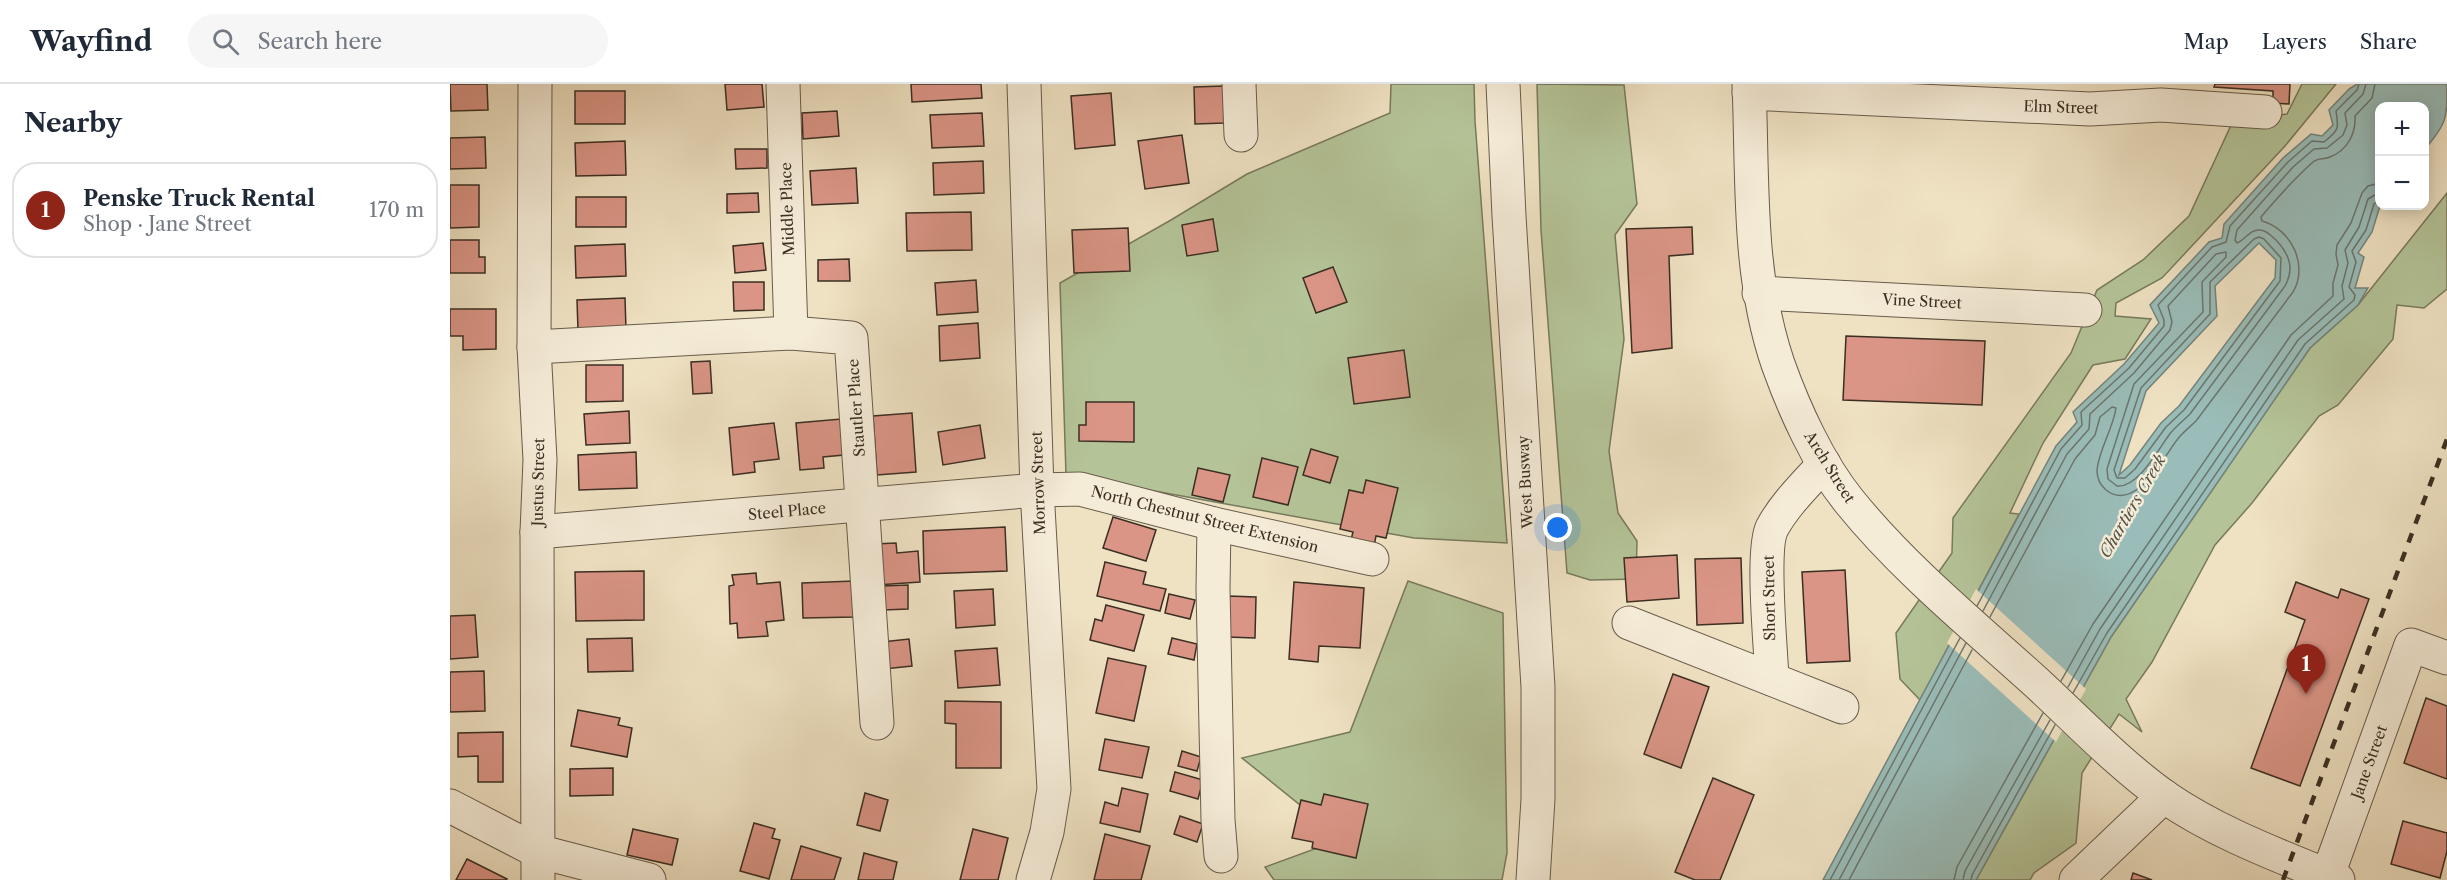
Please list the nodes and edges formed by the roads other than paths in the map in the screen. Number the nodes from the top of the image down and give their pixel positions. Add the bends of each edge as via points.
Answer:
1 (535, 84) edge
2 (783, 84) edge
3 (1024, 84) edge
4 (1239, 84) edge
5 (1503, 84) edge
6 (1749, 89) edge
7 (2265, 112) dead end
8 (1241, 135) dead end
9 (1759, 293) junction
10 (2085, 310) dead end
11 (791, 333) junction
12 (534, 347) junction
13 (1824, 464) junction
14 (1037, 490) junction
15 (863, 504) junction
16 (1214, 524) junction
17 (537, 532) junction
18 (1372, 559) dead end
19 (1629, 623) dead end
20 (2447, 658) edge
21 (1772, 679) junction
22 (1842, 707) dead end
23 (877, 723) dead end
24 (2164, 796) junction
25 (450, 806) edge
26 (1221, 856) dead end
27 (538, 866) edge
28 (2331, 879) edge
29 (649, 880) edge
30 (1033, 880) edge
31 (1533, 880) edge
32 (2076, 880) edge

1 - 12 street, Justus Street
2 - 11 street, Middle Place
3 - 14 street, Morrow Street
4 - 8 street
5 - 31 street, West Busway via 1538,687
6 - 7 street, Elm Street via 2090,110 2161,105
6 - 9 street, Arch Street via 1752,212
9 - 10 street, Vine Street
9 - 13 street, Arch Street via 1779,366
11 - 12 street, Stautler Place
11 - 15 street, Stautler Place via 851,338
12 - 17 street, Justus Street via 540,460
13 - 21 street, Short Street via 1771,530 1767,554
13 - 24 street, Arch Street via 1848,500 1926,582
14 - 15 street, Steel Place
14 - 16 street, North Chestnut Street Extension via 1080,489
14 - 30 street, Morrow Street via 1054,789
15 - 17 street, Steel Place
15 - 23 street, Stautler Place
16 - 18 street, North Chestnut Street Extension
16 - 26 street via 1215,716
17 - 27 street, Justus Street
19 - 21 street
20 - 28 street, Jane Street via 2411,645
21 - 22 street
24 - 28 street, Arch Street via 2200,819
24 - 32 street
25 - 27 street
27 - 29 street

